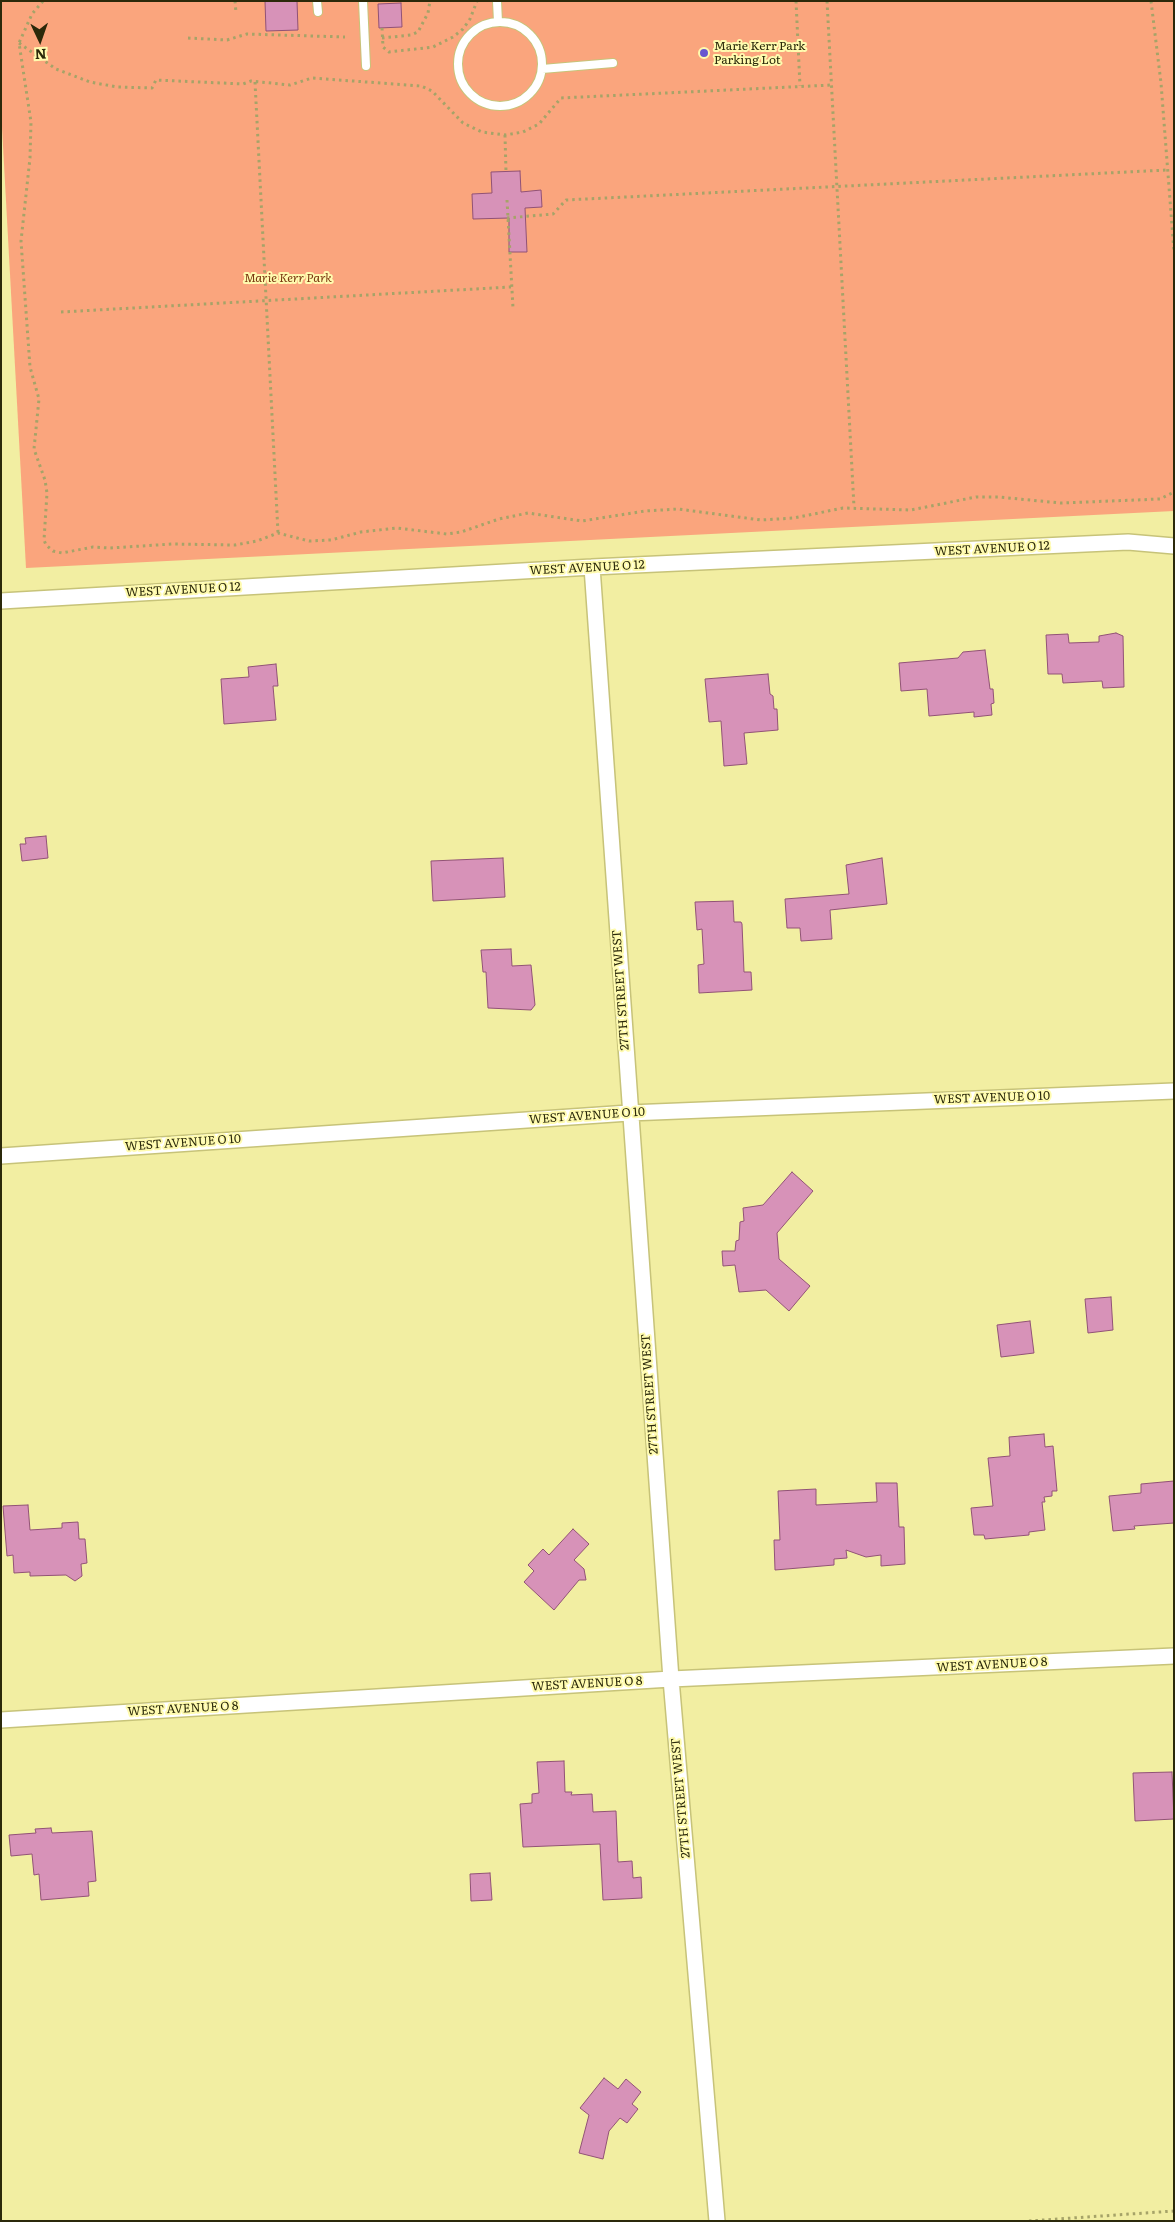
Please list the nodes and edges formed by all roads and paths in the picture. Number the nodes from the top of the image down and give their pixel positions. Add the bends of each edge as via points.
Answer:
1 (43, 1) edge
2 (235, 1) edge
3 (318, 1) edge
4 (363, 1) edge
5 (430, 1) edge
6 (477, 1) edge
7 (496, 1) edge
8 (796, 1) edge
9 (828, 1) edge
10 (1150, 1) edge
11 (318, 12) dead end
12 (236, 13) dead end
13 (498, 22) junction
14 (382, 28) dead end
15 (345, 37) dead end
16 (188, 38) dead end
17 (382, 38) junction
18 (19, 43) junction
19 (614, 63) dead end
20 (366, 66) dead end
21 (542, 69) junction
22 (255, 82) junction
23 (832, 85) junction
24 (800, 86) junction
25 (505, 135) junction
26 (1167, 170) junction
27 (506, 172) dead end
28 (837, 187) junction
29 (507, 200) dead end
30 (507, 218) junction
31 (1174, 252) edge
32 (511, 287) junction
33 (265, 301) junction
34 (513, 308) dead end
35 (61, 312) dead end
36 (1174, 492) edge
37 (854, 507) junction
38 (278, 533) junction
39 (1174, 546) edge
40 (592, 567) junction
41 (1, 601) edge
42 (1174, 1091) edge
43 (629, 1113) junction
44 (1, 1156) edge
45 (1174, 1656) edge
46 (670, 1679) junction
47 (1, 1720) edge
48 (1174, 2211) edge
49 (717, 2221) edge
50 (1029, 2221) edge

1 - 18 path via 32,14
2 - 12 path
3 - 11 lane
4 - 20 lane
5 - 17 path via 426,20 418,32 411,36
6 - 17 path via 470,19 462,28 453,37 433,47 389,52 383,47
7 - 13 lane
8 - 24 path
9 - 23 path
10 - 26 path via 1161,84
13 - 21 lane via 526,30 538,48
13 - 21 lane via 474,31 464,41 458,66 468,92 492,105 506,106 519,102 534,88
14 - 17 path
15 - 16 path via 248,34 227,40
18 - 22 path via 56,69 82,80 110,86 152,88 156,80
18 - 38 path via 31,122 21,241 30,367 39,399 34,449 46,480 46,545 62,553 101,546 235,545
19 - 21 lane
22 - 25 path via 290,85 312,78 421,86 432,91 464,123 482,132
22 - 33 path
23 - 24 path
23 - 28 path
24 - 25 path via 561,98 539,124 523,132
25 - 27 path
26 - 28 path
26 - 31 path
28 - 30 path via 566,200 554,214
28 - 37 path
29 - 30 path
30 - 32 path
32 - 33 path
32 - 34 path
33 - 35 path
33 - 38 path
36 - 37 path via 1160,498 1061,503 976,497 901,511
37 - 38 path via 794,518 761,520 678,509 582,521 528,513 447,534 396,528 322,541
39 - 40 street, WEST AVENUE O 12 via 1128,542
40 - 41 street, WEST AVENUE O 12
40 - 43 street, 27TH STREET WEST
42 - 43 street, WEST AVENUE O 10
43 - 44 street, WEST AVENUE O 10
43 - 46 street, 27TH STREET WEST
45 - 46 street, WEST AVENUE O 8
46 - 47 street, WEST AVENUE O 8
46 - 49 street, 27TH STREET WEST
48 - 50 path

